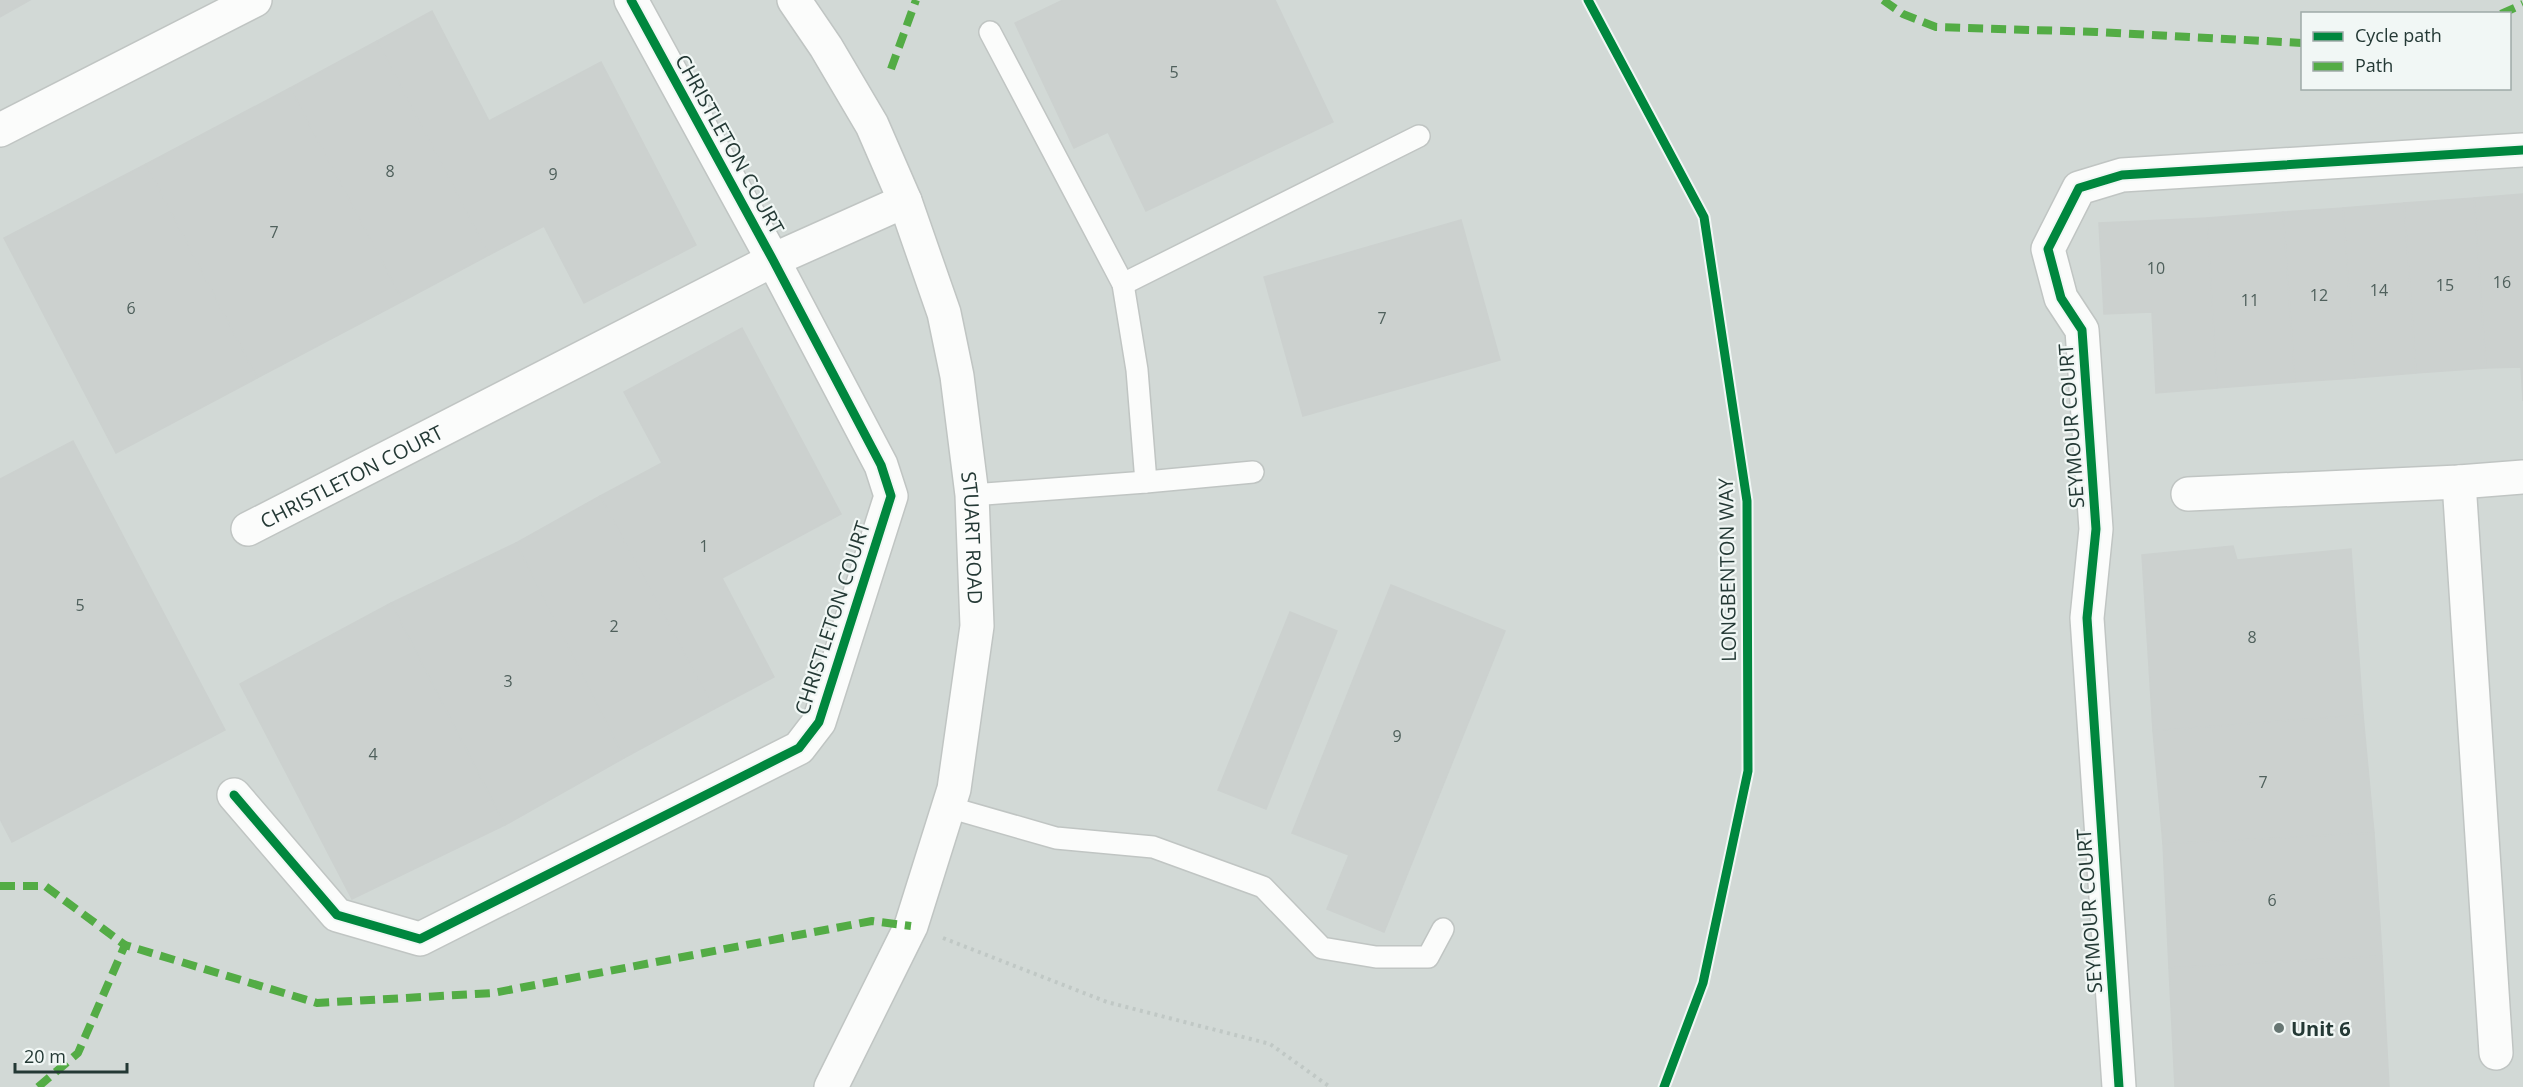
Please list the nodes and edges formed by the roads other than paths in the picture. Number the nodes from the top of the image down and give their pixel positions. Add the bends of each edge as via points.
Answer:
1 (255, 0) edge
2 (631, 0) edge
3 (794, 0) edge
4 (990, 32) dead end
5 (0, 130) edge
6 (1419, 136) dead end
7 (2523, 150) edge
8 (905, 201) junction
9 (773, 260) junction
10 (1124, 284) junction
11 (1253, 472) dead end
12 (2523, 477) edge
13 (2459, 482) junction
14 (1146, 483) junction
15 (2188, 494) dead end
16 (972, 495) junction
17 (248, 529) dead end
18 (234, 795) dead end
19 (948, 807) junction
20 (1443, 929) dead end
21 (2496, 1053) dead end
22 (840, 1084) edge
23 (2119, 1087) edge

1 - 5 street
2 - 9 street, CHRISTLETON COURT
3 - 8 street, STUART ROAD via 872,125
4 - 10 lane
6 - 10 lane
7 - 23 street, SEYMOUR COURT via 2122,175 2079,188 2048,249 2061,298 2082,330 2096,529 2087,618
8 - 9 street, CHRISTLETON COURT
8 - 16 street, STUART ROAD via 944,313 957,376
9 - 17 street, CHRISTLETON COURT
9 - 18 street, CHRISTLETON COURT via 882,465 891,496 819,722 799,748 420,939 337,915
10 - 14 lane via 1137,370
11 - 14 lane
12 - 13 street
13 - 15 street
13 - 21 street
14 - 16 lane
16 - 19 street, STUART ROAD via 977,626 954,789
19 - 20 lane via 1056,838 1153,847 1263,887 1322,948 1376,957 1428,957
19 - 22 street, STUART ROAD via 911,926

